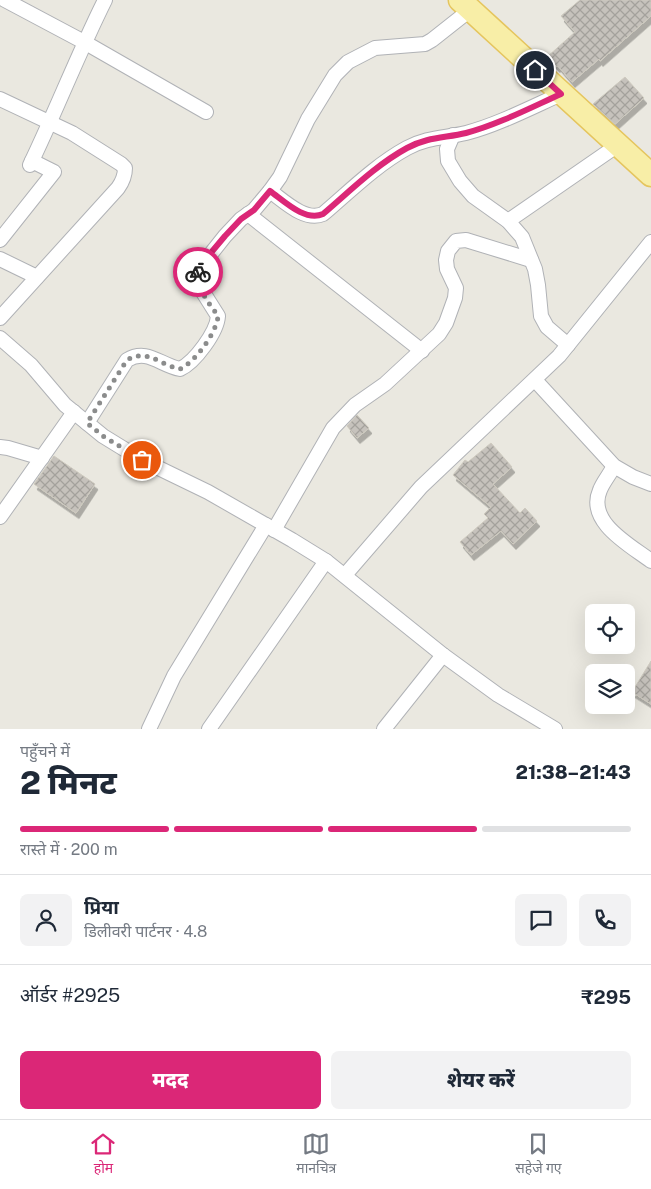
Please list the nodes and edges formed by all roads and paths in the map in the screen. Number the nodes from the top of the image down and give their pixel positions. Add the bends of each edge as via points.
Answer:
1 (5, 0) edge
2 (105, 0) edge
3 (465, 5) edge
4 (84, 42) junction
5 (561, 94) junction
6 (0, 99) edge
7 (206, 112) dead end
8 (49, 122) junction
9 (452, 135) junction
10 (618, 145) junction
11 (651, 175) edge
12 (270, 191) junction
13 (248, 214) junction
14 (508, 221) junction
15 (0, 240) edge
16 (651, 242) edge
17 (0, 259) edge
18 (531, 260) junction
19 (37, 277) junction
20 (0, 318) edge
21 (0, 338) edge
22 (568, 346) junction
23 (422, 351) junction
24 (535, 380) junction
25 (74, 412) junction
26 (87, 423) junction
27 (0, 447) edge
28 (42, 458) junction
29 (614, 466) junction
30 (651, 484) edge
31 (0, 517) edge
32 (270, 527) junction
33 (651, 561) edge
34 (326, 562) junction
35 (345, 575) junction
36 (443, 655) junction
37 (149, 729) edge
38 (209, 729) edge
39 (384, 729) edge
40 (555, 729) edge

1 - 4 street
2 - 4 street
3 - 5 main road
3 - 12 street via 425,44 375,48 348,62 335,75 308,119
4 - 7 street
4 - 8 street
5 - 9 street via 478,129
5 - 10 main road
6 - 8 street
8 - 15 street via 31,163 54,172
8 - 19 street via 121,164 125,172 118,188
9 - 12 street via 433,138 408,148 318,216 300,212
9 - 14 street via 446,149 448,161 460,181 473,196
10 - 11 main road
10 - 14 street
12 - 13 street
13 - 23 street
13 - 26 street via 225,236 198,270 201,289 218,316 215,328 193,361 180,369 144,355 135,355 127,360
14 - 18 street via 522,237
16 - 22 street
17 - 19 street
18 - 22 street via 541,316
18 - 23 street via 466,240 452,244 446,260 456,288 455,298 446,323
19 - 20 street
21 - 25 street via 31,365
22 - 24 street
23 - 32 street via 355,405 332,428
24 - 29 street
24 - 35 street via 420,487
25 - 26 street
25 - 28 street
26 - 32 street via 142,460
27 - 28 street
28 - 31 street
29 - 30 street
29 - 33 street via 600,490 599,513 616,535
32 - 34 street
32 - 37 street via 174,676
34 - 35 street
34 - 38 street
35 - 36 street
36 - 39 street
36 - 40 street via 498,695

